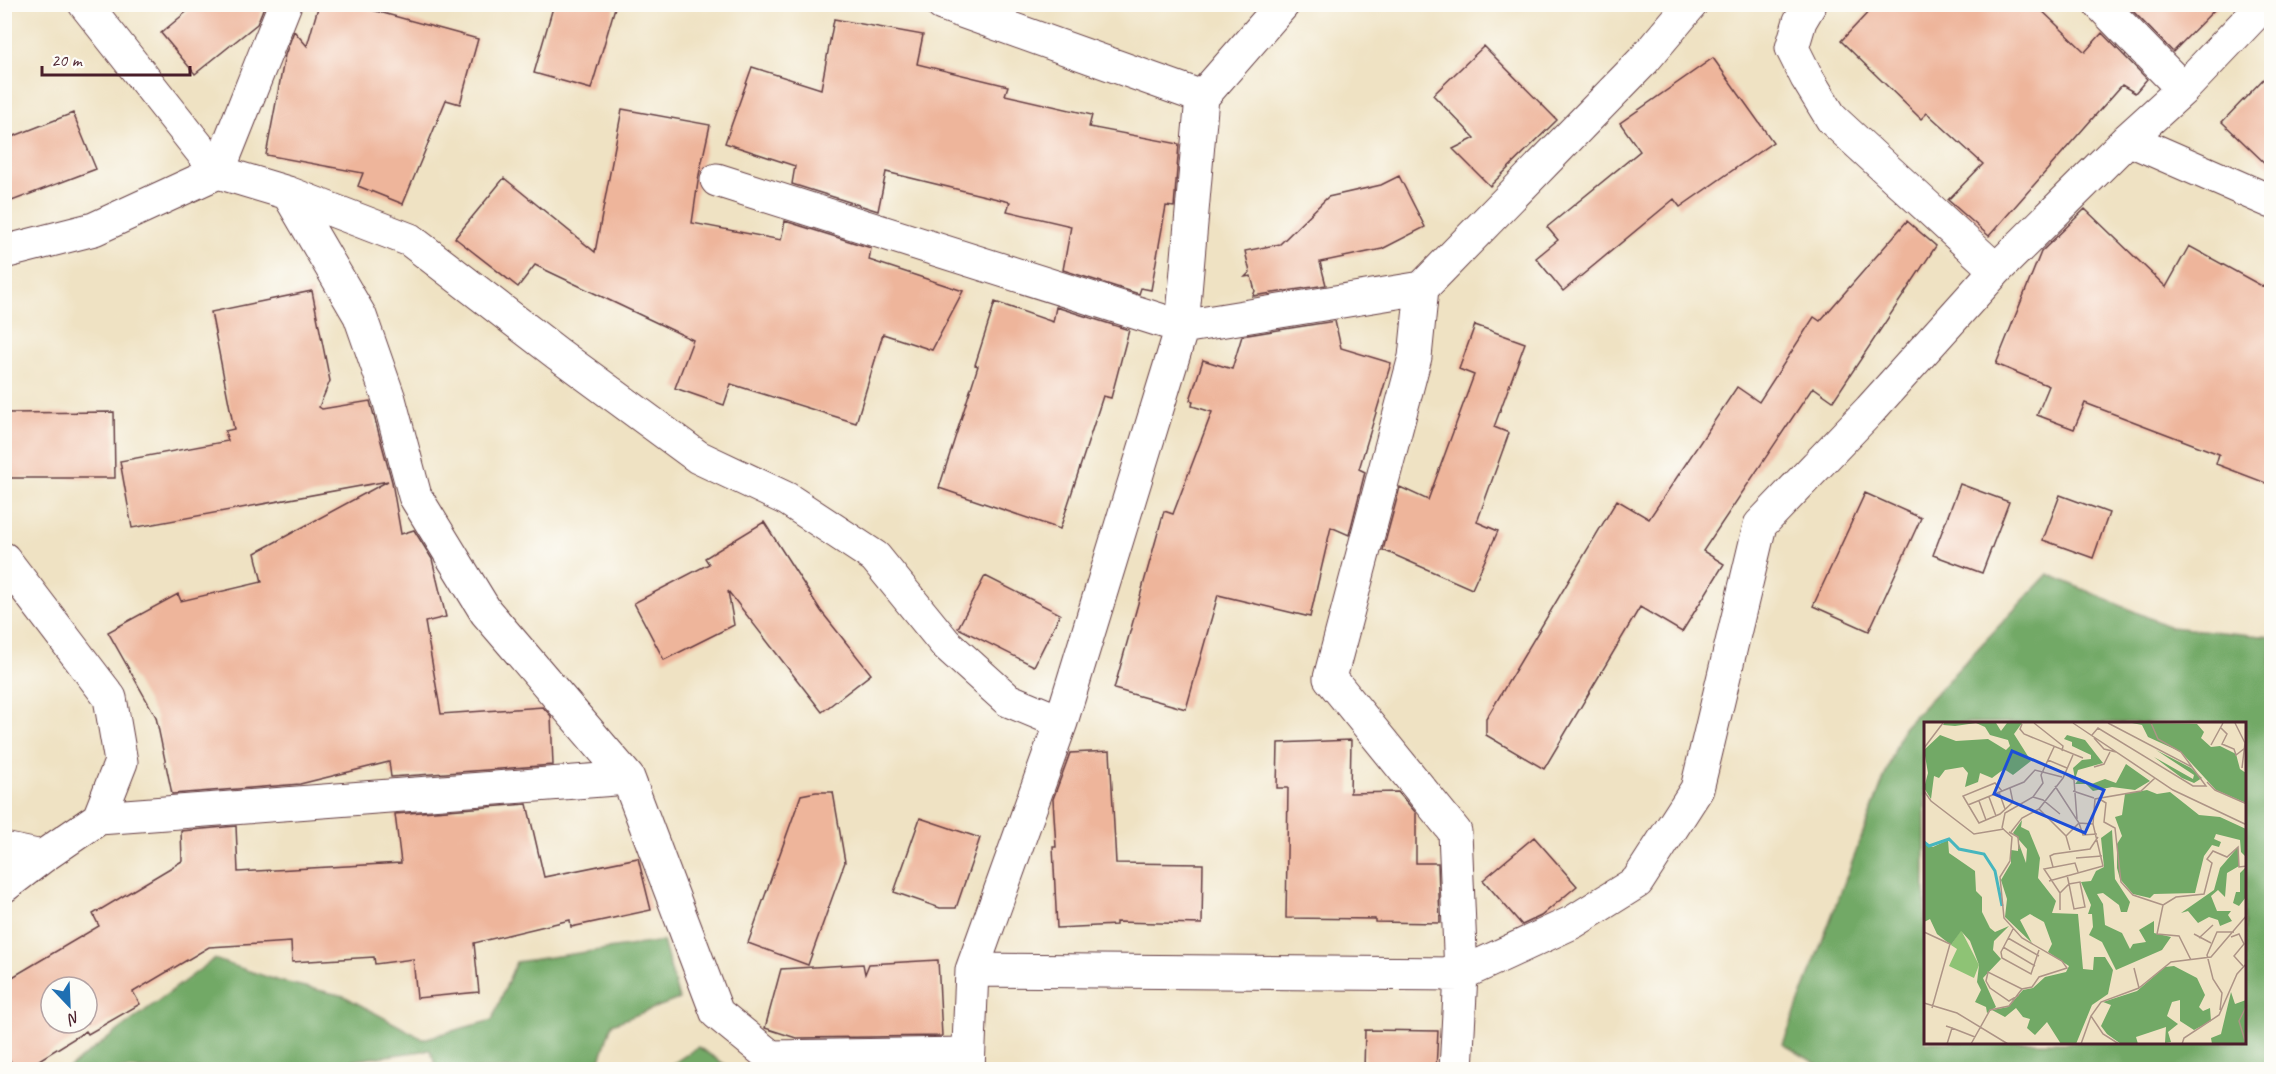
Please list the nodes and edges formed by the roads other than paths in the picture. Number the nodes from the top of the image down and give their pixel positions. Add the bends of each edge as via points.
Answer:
1 (85, 4) edge
2 (285, 4) edge
3 (942, 4) edge
4 (1283, 4) edge
5 (1691, 4) edge
6 (1810, 4) edge
7 (2100, 4) edge
8 (2264, 4) edge
9 (2183, 90) junction
10 (1202, 97) junction
11 (2128, 139) junction
12 (218, 172) junction
13 (717, 180) dead end
14 (288, 193) junction
15 (2271, 202) edge
16 (4, 252) edge
17 (1996, 270) junction
18 (1422, 288) junction
19 (1182, 327) junction
20 (4, 559) edge
21 (1061, 722) junction
22 (628, 778) junction
23 (99, 818) junction
24 (4, 849) edge
25 (42, 857) junction
26 (4, 886) edge
27 (972, 970) junction
28 (1461, 975) junction
29 (968, 1062) edge
30 (1456, 1070) edge

1 - 12 street
2 - 12 street
3 - 10 street
4 - 10 street
5 - 18 street via 1643,61
6 - 17 street via 1792,48 1832,119
7 - 9 street
8 - 9 street
9 - 11 street
10 - 19 street
11 - 15 street
11 - 17 street
12 - 14 street
12 - 16 street via 94,229
13 - 19 street
14 - 21 street via 410,240 698,457 787,500 875,557 945,643 1000,693
14 - 22 street via 360,316 389,399 415,496 486,612
17 - 28 street via 1760,525 1697,789 1637,882 1573,922
18 - 19 street
18 - 28 street via 1415,357 1330,678 1455,832
19 - 21 street
20 - 23 street via 110,698 121,762
21 - 27 street
22 - 23 street
22 - 29 street via 717,1013 771,1057
23 - 25 street
24 - 25 street
25 - 26 street
27 - 28 street
27 - 29 street
28 - 30 street

